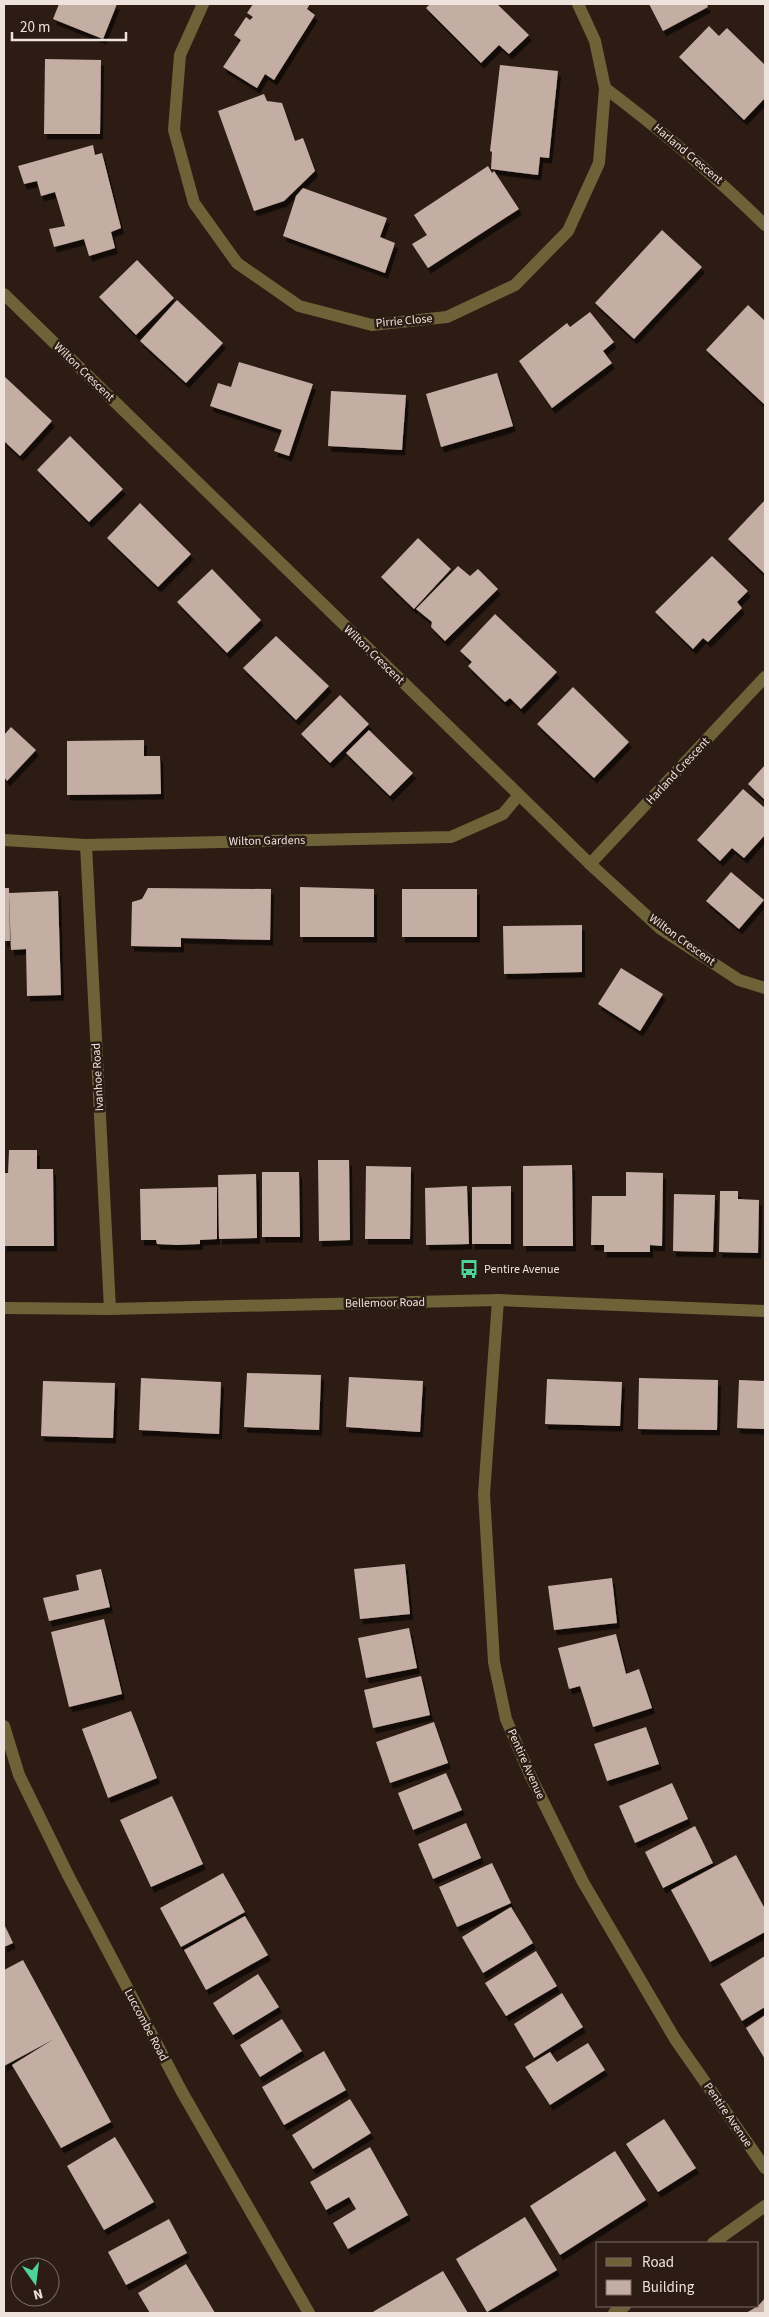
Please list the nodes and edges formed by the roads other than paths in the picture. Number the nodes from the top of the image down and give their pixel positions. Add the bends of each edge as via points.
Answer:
1 (203, 4) edge
2 (578, 4) edge
3 (605, 88) junction
4 (765, 225) edge
5 (4, 294) edge
6 (765, 677) edge
7 (518, 796) junction
8 (4, 840) edge
9 (86, 845) junction
10 (590, 864) junction
11 (765, 988) edge
12 (498, 1300) junction
13 (4, 1308) edge
14 (110, 1309) junction
15 (765, 1312) edge
16 (4, 1726) edge
17 (765, 2168) edge
18 (765, 2206) edge
19 (713, 2242) edge
20 (309, 2313) edge

1 - 3 street, Pirrie Close via 180,55 174,130 194,202 237,263 299,306 372,324 447,318 515,285 568,232 599,163
2 - 3 street, Pirrie Close via 595,41
3 - 4 street, Harland Crescent via 665,133
5 - 7 street, Wilton Crescent
6 - 10 street, Harland Crescent
7 - 9 street, Wilton Gardens via 503,814 451,837
7 - 10 street, Wilton Crescent
8 - 9 street, Wilton Gardens
9 - 14 street, Ivanhoe Road
10 - 11 street, Wilton Crescent via 661,928 739,980
12 - 14 street, Bellemoor Road
12 - 15 street, Bellemoor Road
12 - 17 street, Pentire Avenue via 484,1494 494,1662 506,1719 530,1775 588,1890 675,2039
13 - 14 street, Bellemoor Road
16 - 20 street, Luccombe Road via 19,1775 68,1876 182,2092
18 - 19 street

